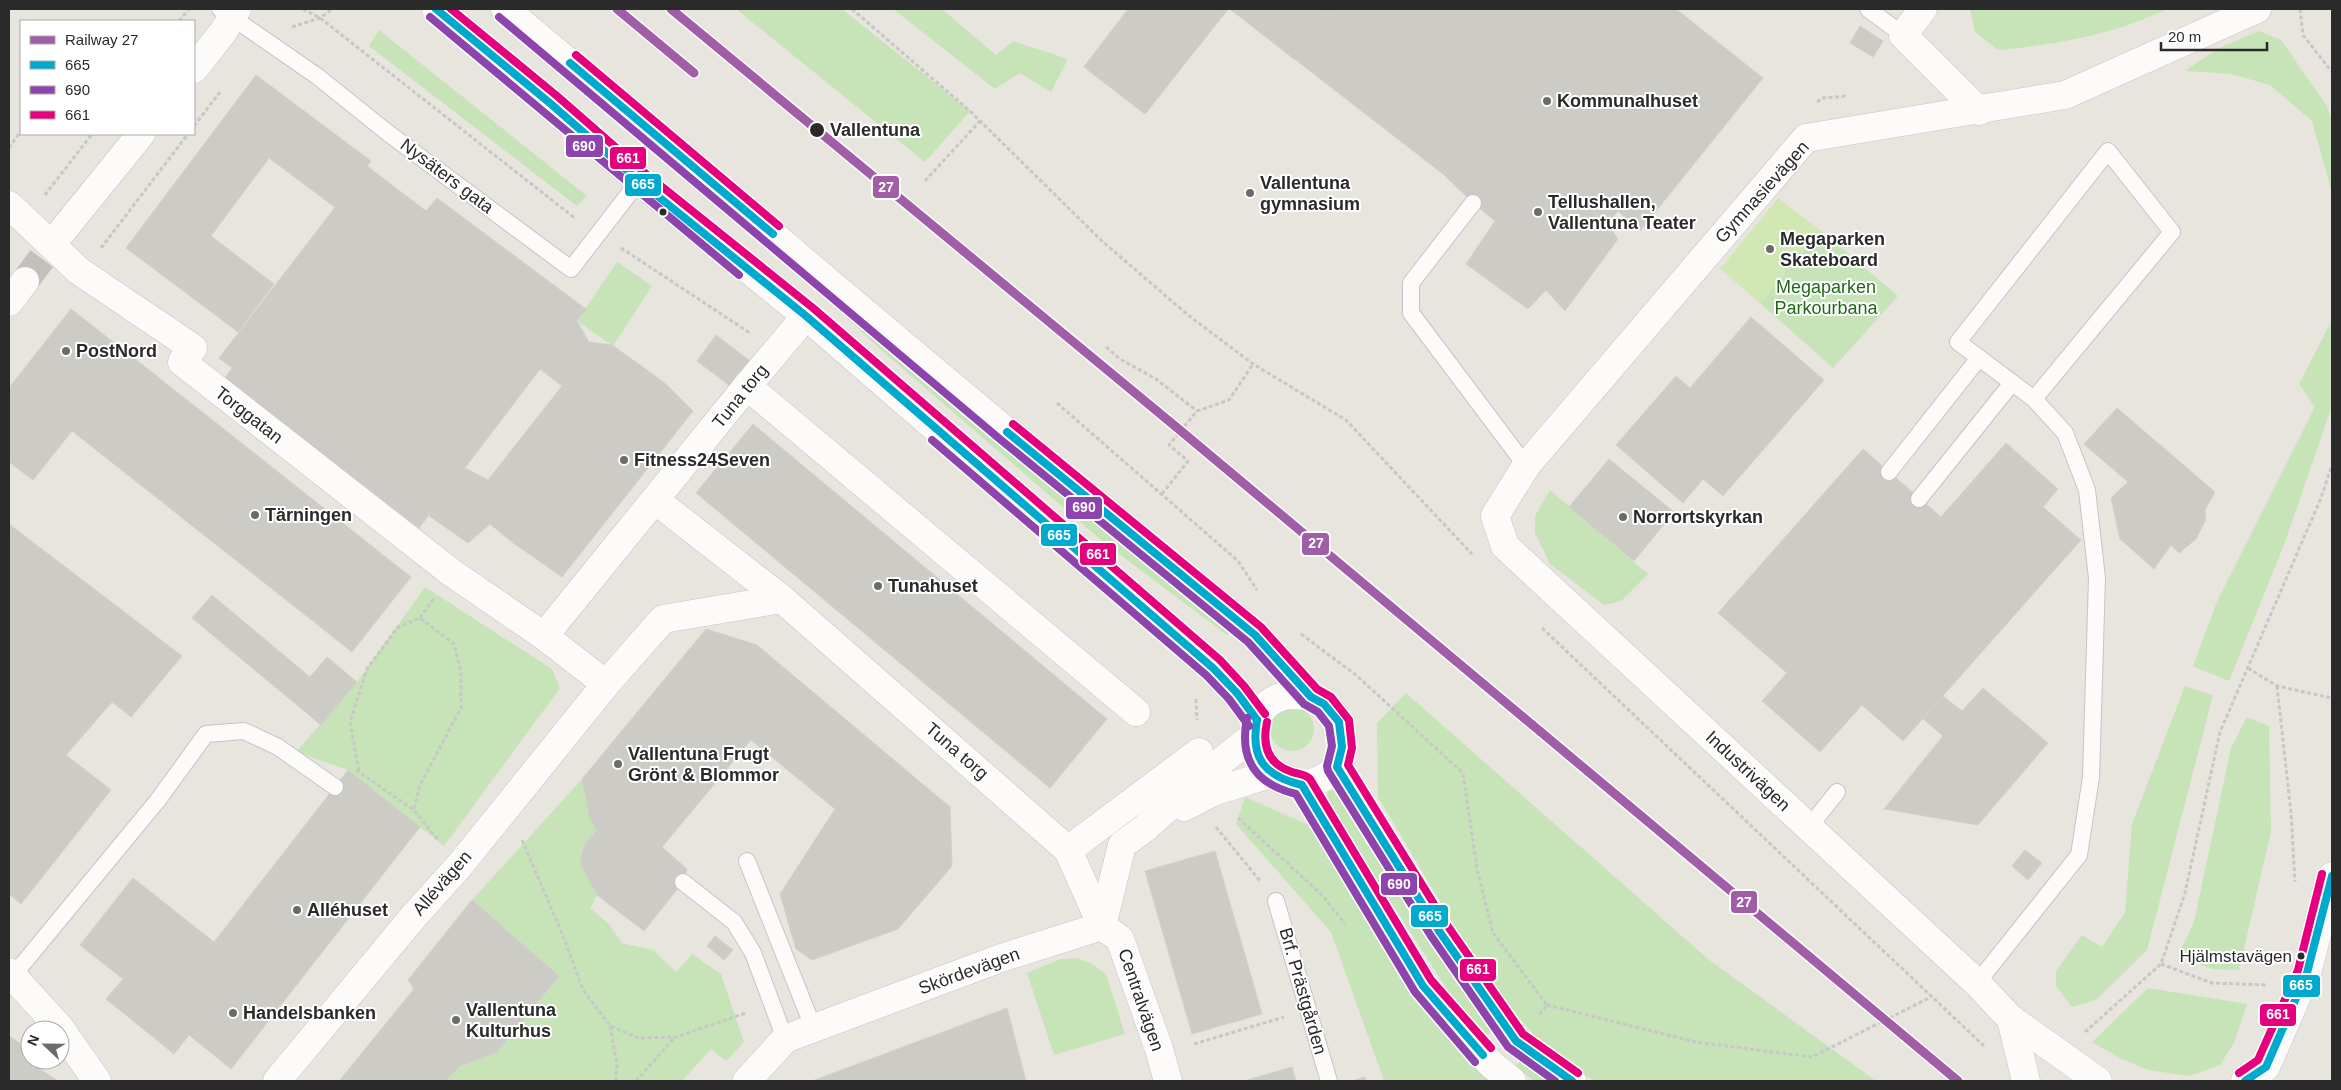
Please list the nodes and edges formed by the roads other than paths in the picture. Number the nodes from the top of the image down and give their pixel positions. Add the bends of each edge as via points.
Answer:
1 (436, 9) edge
2 (505, 9) edge
3 (1868, 9) edge
4 (1923, 9) edge
5 (2257, 9) edge
6 (234, 11) edge
7 (1904, 35) junction
8 (195, 68) edge
9 (1979, 111) junction
10 (140, 135) edge
11 (639, 181) junction
12 (1473, 203) dead end
13 (14, 211) edge
14 (60, 234) tunnel mouth
15 (26, 281) tunnel mouth
16 (9, 302) edge
17 (806, 316) junction
18 (1979, 358) junction
19 (2012, 383) junction
20 (747, 386) junction
21 (2034, 399) junction
22 (1526, 466) junction
23 (1888, 472) dead end
24 (1919, 499) dead end
25 (655, 500) junction
26 (1495, 516) joint
27 (782, 599) junction
28 (544, 636) junction
29 (606, 684) junction
30 (1311, 696) junction
31 (1136, 712) dead end
32 (1254, 729) junction
33 (1199, 752) dead end
34 (1337, 767) junction
35 (1271, 774) junction
36 (1302, 784) junction
37 (335, 787) dead end
38 (1837, 792) dead end
39 (1809, 827) junction
40 (1145, 828) junction
41 (1068, 850) junction
42 (747, 861) dead end
43 (2332, 876) edge
44 (683, 882) dead end
45 (1276, 901) road end
46 (1102, 926) junction
47 (10, 975) edge
48 (1977, 983) junction
49 (2011, 1019) junction
50 (814, 1027) junction
51 (784, 1039) junction
52 (2025, 1079) edge
53 (98, 1081) edge
54 (277, 1081) edge
55 (747, 1081) edge
56 (1168, 1081) edge
57 (1329, 1081) edge
58 (1512, 1081) edge
59 (1572, 1081) edge
60 (2098, 1081) edge
61 (2246, 1081) edge

1 - 11 street
2 - 30 street via 1007,432 1255,635
3 - 7 lane
4 - 7 street
5 - 9 street, Gymnasievägen via 2065,96
6 - 8 street
6 - 11 lane, Nysäters gata via 570,268
7 - 9 street
9 - 22 street, Gymnasievägen via 1806,138
10 - 14 street
11 - 17 street
12 - 22 lane via 1411,283 1411,313
13 - 28 street, Torggatan via 79,272 193,348 182,362 452,573
15 - 16 street
17 - 20 street, Tuna torg
17 - 32 street via 1213,668 1237,693
18 - 19 lane
18 - 21 lane via 1958,342 2108,151 2172,232
18 - 23 lane
19 - 21 lane
19 - 24 lane
20 - 25 street, Tuna torg
20 - 31 street
21 - 48 lane via 2065,433 2087,490 2097,578 2091,778 2079,855
22 - 26 street, Gymnasievägen
25 - 27 street, Tuna torg
25 - 28 street, Tuna torg
26 - 39 street, Industrivägen via 1506,546
27 - 29 street via 663,619
27 - 41 street, Tuna torg
28 - 29 street
29 - 54 street, Allévägen
30 - 32 street via 1288,695 1269,703
30 - 34 street via 1324,704 1339,722 1342,747
32 - 35 street via 1258,759
32 - 40 street
33 - 41 street
34 - 36 street via 1318,781
34 - 59 street via 1439,930 1516,1041
35 - 36 street
35 - 40 street via 1215,791
36 - 58 street via 1423,986 1492,1065
37 - 47 lane via 278,747 244,732 206,734 158,800
38 - 39 lane
39 - 48 street, Industrivägen
40 - 46 street via 1122,844
41 - 46 street, Tuna torg
42 - 50 lane
43 - 61 street via 2307,973 2266,1067
44 - 51 lane via 734,922 753,953
45 - 57 lane, Brf. Prästgården
46 - 50 street, Skördevägen via 1001,958
46 - 56 street, Centralvägen via 1120,940
47 - 53 street via 60,1028
48 - 49 street, Industrivägen
49 - 52 street
49 - 60 street, Industrivägen
50 - 51 street, Skördevägen
51 - 55 street, Skördevägen

